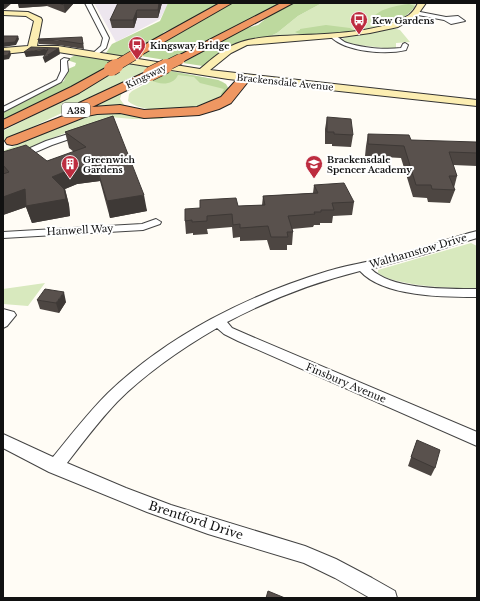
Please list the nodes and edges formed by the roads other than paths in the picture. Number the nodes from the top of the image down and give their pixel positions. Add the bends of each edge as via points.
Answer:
1 (88, 3) edge
2 (227, 3) edge
3 (288, 3) edge
4 (422, 3) edge
5 (3, 13) edge
6 (415, 14) junction
7 (446, 19) dead end
8 (333, 36) junction
9 (405, 45) dead end
10 (32, 48) junction
11 (3, 50) edge
12 (94, 55) junction
13 (74, 64) dead end
14 (202, 72) junction
15 (149, 75) junction
16 (245, 78) junction
17 (477, 103) edge
18 (3, 110) edge
19 (151, 114) junction
20 (3, 125) edge
21 (91, 129) edge
22 (7, 143) edge
23 (3, 163) edge
24 (156, 222) dead end
25 (3, 235) edge
26 (476, 236) edge
27 (363, 267) junction
28 (477, 293) edge
29 (3, 313) edge
30 (218, 322) junction
31 (3, 323) edge
32 (477, 439) edge
33 (3, 441) edge
34 (55, 467) junction
35 (388, 598) edge

1 - 12 street via 106,38 104,47
2 - 20 highway, A38, bridge via 75,90
3 - 15 highway, Kingsway / A38, bridge
4 - 6 street
5 - 10 street via 28,14 38,20
6 - 7 street
6 - 8 street via 384,28
8 - 9 street via 343,44 352,46 394,50 404,49
8 - 14 street via 246,43 230,49
10 - 11 street, Brackensdale Avenue
10 - 12 street, Brackensdale Avenue
12 - 14 street, Brackensdale Avenue
13 - 18 street via 66,62 63,76 59,81
14 - 16 street, Brackensdale Avenue
15 - 19 highway via 128,91 124,100 131,107
15 - 22 highway, Kingsway / A38
16 - 17 street, Brackensdale Avenue
16 - 19 highway via 230,97 214,106 186,113
19 - 22 highway via 120,109 97,110 83,113
21 - 23 street via 49,143
24 - 25 street, Hanwell Way via 143,227
26 - 27 street, Walthamstow Drive
27 - 28 street, Walthamstow Drive via 374,278 394,284 434,291
27 - 30 street, Walthamstow Drive via 298,284
29 - 31 street via 10,315
30 - 32 street, Finsbury Avenue via 228,331 243,338
30 - 34 street, Walthamstow Drive via 159,360 122,389 78,437
33 - 34 street, Brentford Drive
34 - 35 street, Brentford Drive via 122,496 197,523 294,551

